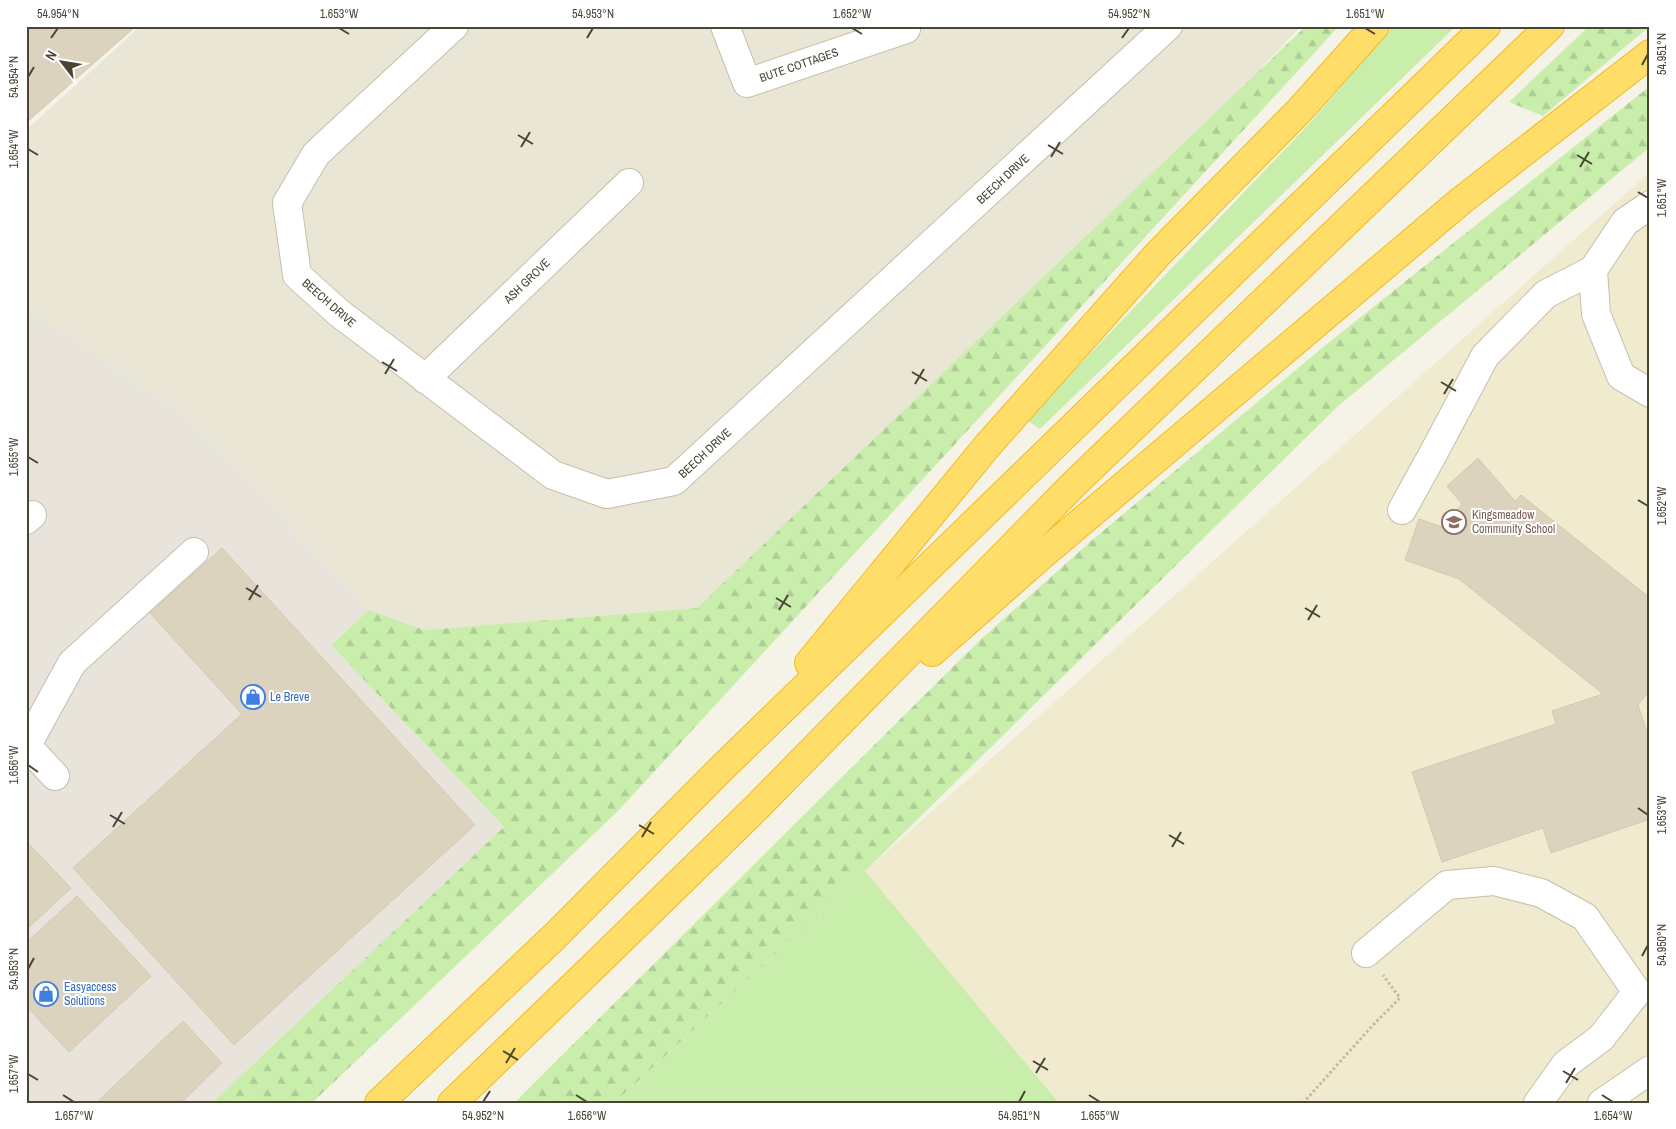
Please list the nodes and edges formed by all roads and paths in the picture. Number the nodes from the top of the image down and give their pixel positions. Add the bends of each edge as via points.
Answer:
1 (454, 26) edge
2 (725, 26) edge
3 (905, 26) edge
4 (1168, 26) edge
5 (1375, 26) edge
6 (1486, 26) edge
7 (1550, 26) edge
8 (1650, 54) edge
9 (629, 183) dead end
10 (1650, 205) edge
11 (1593, 270) junction
12 (426, 379) junction
13 (1650, 393) edge
14 (1402, 510) dead end
15 (194, 552) dead end
16 (26, 745) edge
17 (724, 766) junction
18 (55, 776) dead end
19 (757, 807) junction
20 (1366, 953) joint
21 (1650, 1070) edge
22 (379, 1103) edge
23 (452, 1103) edge
24 (1303, 1103) edge
25 (1538, 1103) edge
26 (1602, 1103) edge

1 - 12 street, BEECH DRIVE via 316,154 287,203 297,274 339,313
2 - 3 street, BUTE COTTAGES via 747,83 906,29
4 - 12 street, BEECH DRIVE via 674,481 607,494 552,475
5 - 17 highway via 1300,110 1157,255 988,445
6 - 17 highway
7 - 19 highway via 1073,486
8 - 19 highway via 1462,200 1035,561
9 - 12 street, ASH GROVE
10 - 11 street via 1624,222
11 - 13 street via 1596,314 1621,376
11 - 14 street via 1546,294 1485,356
15 - 16 street via 72,663
16 - 18 street
17 - 22 highway via 554,937
19 - 23 highway
20 - 24 path via 1400,998
20 - 25 street via 1447,885 1494,881 1541,893 1585,917 1637,992 1601,1038 1566,1064
21 - 26 street

